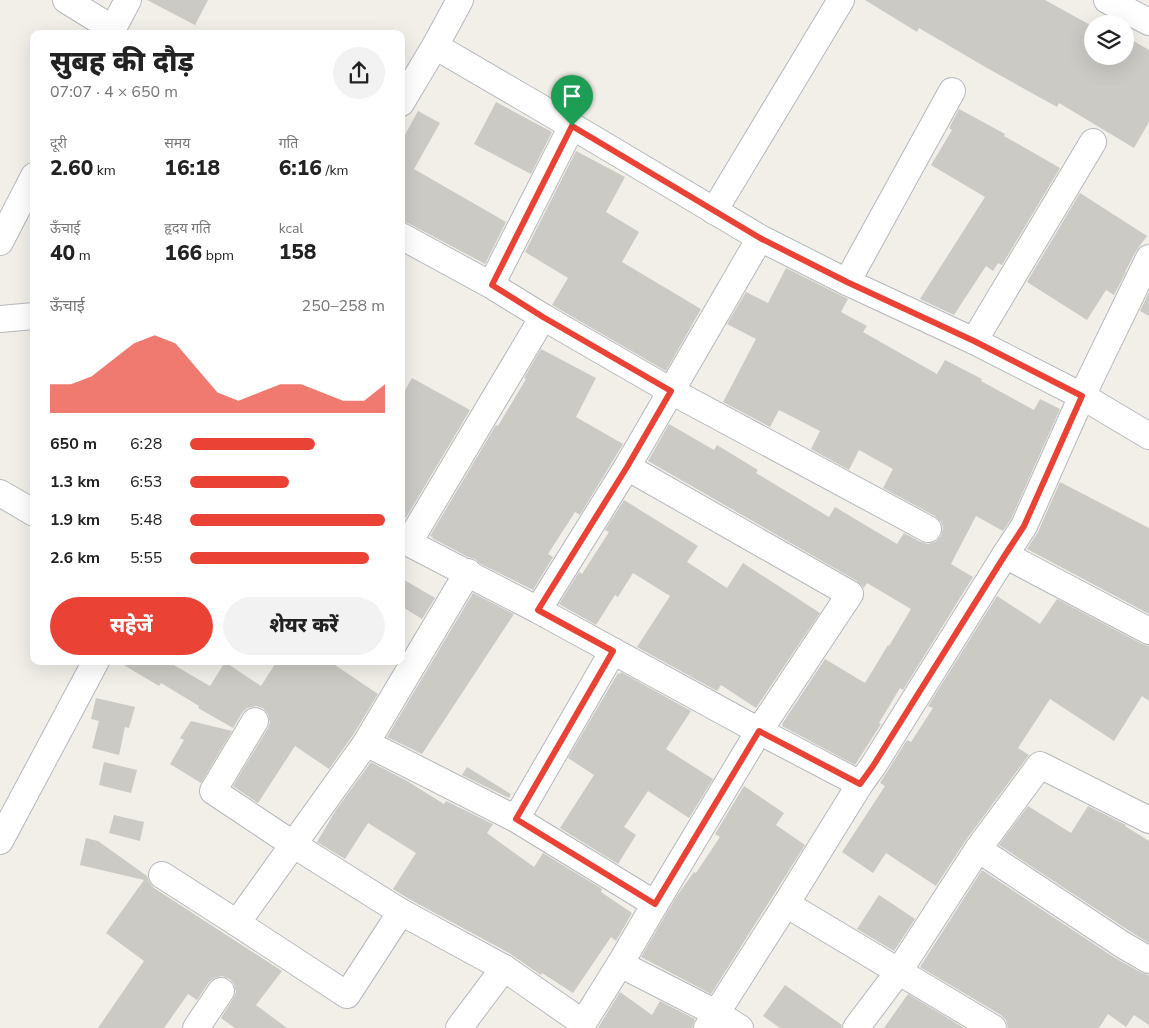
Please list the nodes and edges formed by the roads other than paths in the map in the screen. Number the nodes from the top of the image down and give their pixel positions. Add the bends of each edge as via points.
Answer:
1 (66, 0) edge
2 (128, 0) edge
3 (460, 0) edge
4 (841, 0) edge
5 (1107, 0) edge
6 (1149, 22) edge
7 (108, 30) edge
8 (112, 30) edge
9 (435, 46) junction
10 (952, 91) dead end
11 (405, 96) edge
12 (572, 126) junction
13 (1093, 142) dead end
14 (30, 184) edge
15 (714, 211) junction
16 (405, 238) edge
17 (760, 238) junction
18 (0, 242) edge
19 (1149, 258) edge
20 (847, 282) junction
21 (492, 285) junction
22 (30, 316) edge
23 (543, 317) junction
24 (0, 319) edge
25 (974, 341) junction
26 (671, 391) junction
27 (1082, 396) junction
28 (1148, 434) edge
29 (627, 467) junction
30 (0, 493) edge
31 (30, 510) edge
32 (928, 529) dead end
33 (405, 540) edge
34 (1005, 555) junction
35 (468, 572) junction
36 (538, 610) junction
37 (1149, 631) edge
38 (613, 651) junction
39 (94, 665) edge
40 (255, 721) dead end
41 (759, 731) junction
42 (366, 743) junction
43 (860, 784) junction
44 (516, 819) junction
45 (1149, 820) edge
46 (0, 841) edge
47 (294, 845) junction
48 (978, 849) junction
49 (162, 875) dead end
50 (655, 904) junction
51 (786, 904) junction
52 (401, 912) junction
53 (237, 923) junction
54 (1149, 960) edge
55 (620, 964) junction
56 (504, 968) junction
57 (899, 971) junction
58 (221, 991) dead end
59 (711, 1020) edge
60 (582, 1025) edge
61 (196, 1028) edge
62 (459, 1028) edge
63 (740, 1028) edge
64 (856, 1028) edge
65 (993, 1028) edge

1 - 7 street
2 - 8 street
3 - 9 street
4 - 15 street
5 - 6 street
9 - 11 street
9 - 12 street
10 - 20 street
12 - 15 street
12 - 21 street
13 - 25 street
14 - 18 street
15 - 17 street
16 - 21 street
17 - 20 street
17 - 26 street
19 - 27 street
20 - 25 street
21 - 23 street
22 - 24 street
23 - 26 street
23 - 33 street
25 - 27 street
26 - 29 street
26 - 32 street
27 - 28 street
27 - 34 street via 1024,526
29 - 36 street
29 - 41 street via 850,594
30 - 31 street
33 - 35 street
34 - 37 street
34 - 43 street
35 - 36 street
35 - 42 street
36 - 38 street
38 - 41 street
38 - 44 street
39 - 46 street
40 - 47 street via 213,791
41 - 43 street
41 - 50 street
42 - 44 street
42 - 47 street
43 - 51 street
44 - 50 street
45 - 48 street via 1040,765
47 - 52 street
47 - 53 street
48 - 54 street
48 - 57 street
49 - 53 street
50 - 55 street
51 - 57 street
51 - 59 street
52 - 53 street via 347,995
52 - 56 street
55 - 59 street
55 - 60 street
56 - 60 street
56 - 62 street
57 - 64 street
57 - 65 street
58 - 61 street
59 - 63 street

